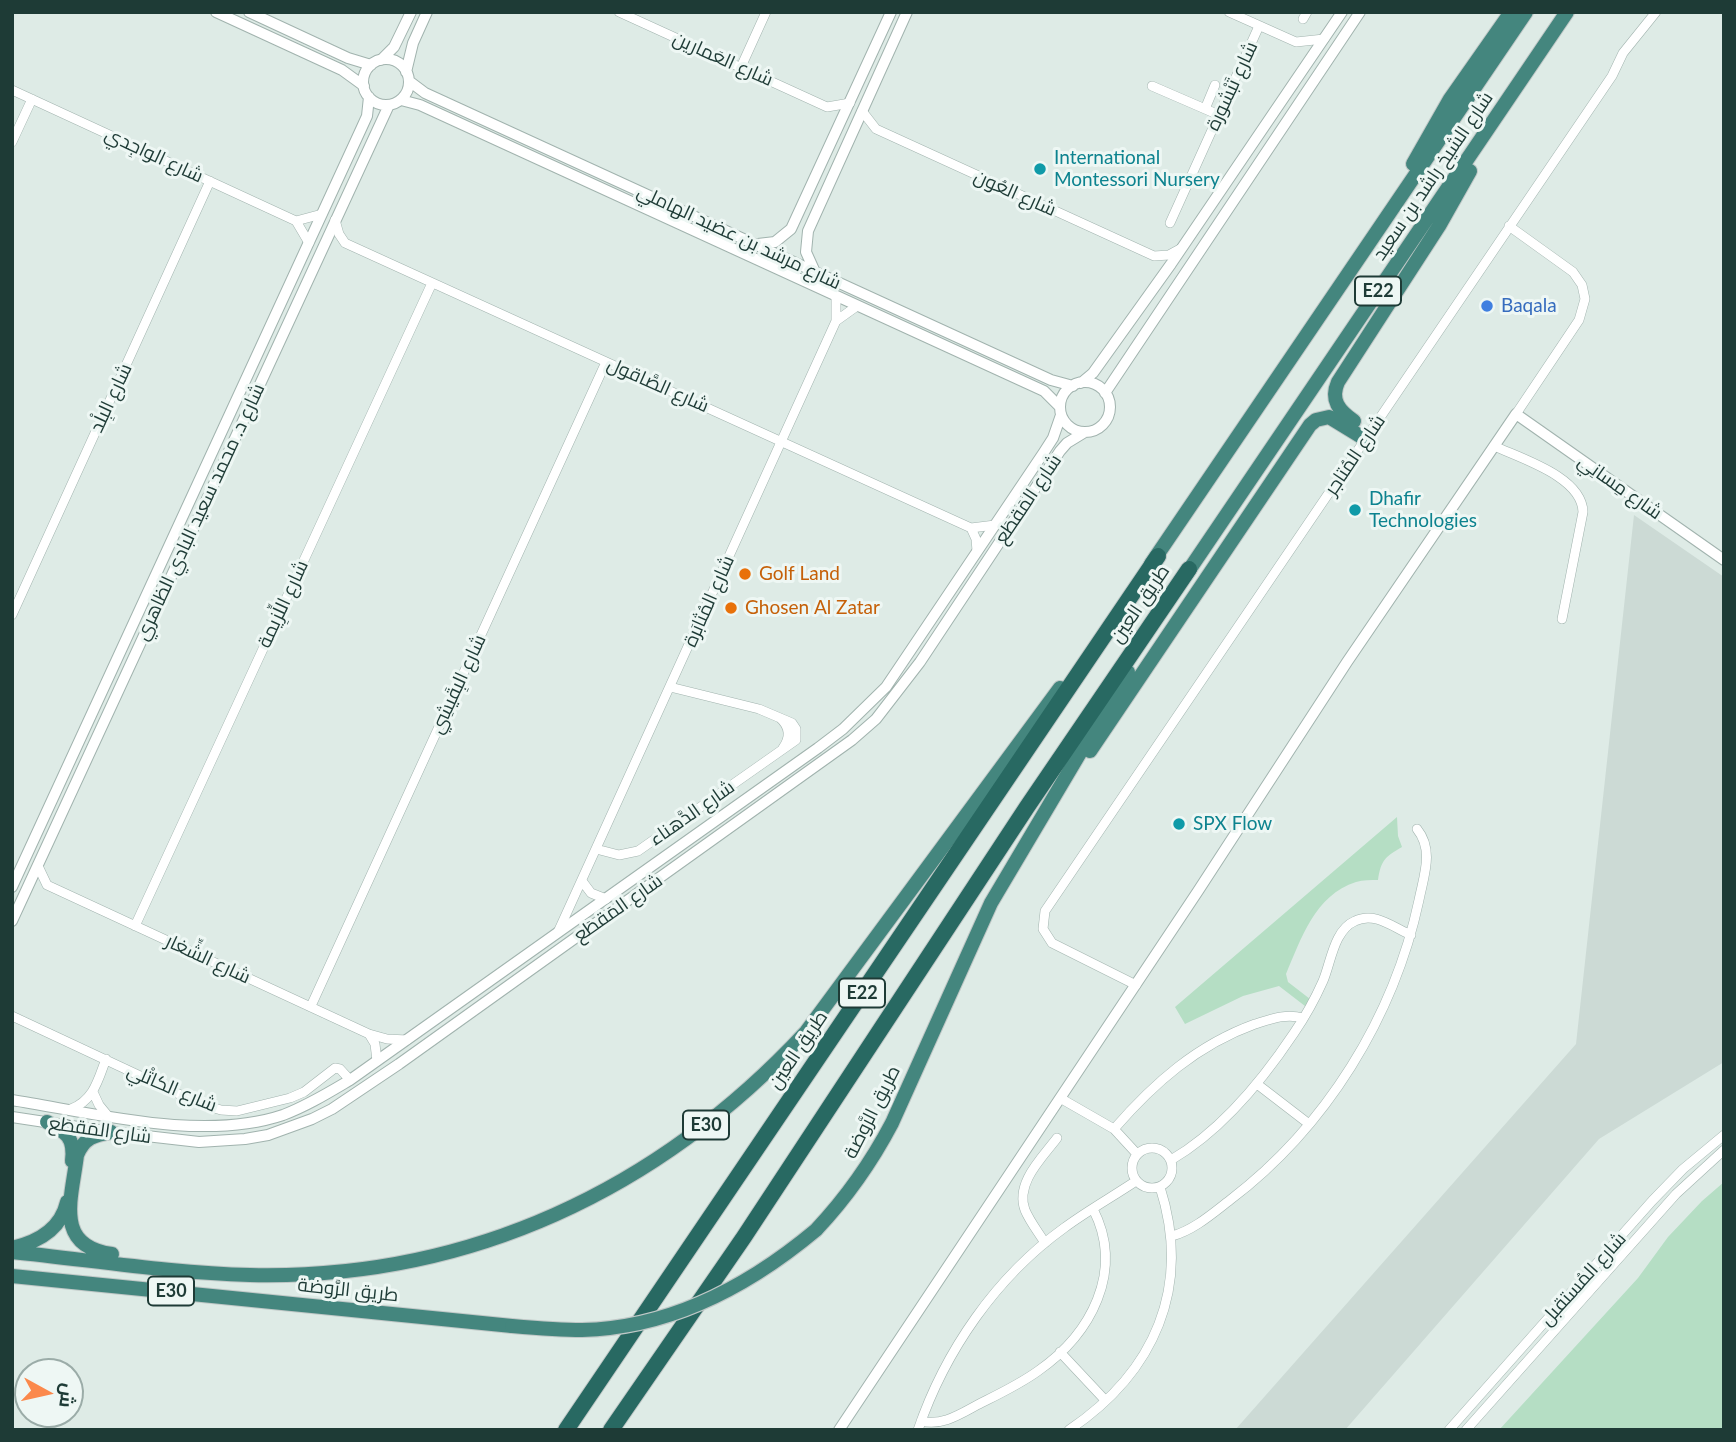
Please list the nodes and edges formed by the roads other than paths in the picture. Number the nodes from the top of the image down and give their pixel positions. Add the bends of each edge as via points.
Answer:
1 (216, 12) edge
2 (249, 12) edge
3 (411, 12) edge
4 (427, 12) edge
5 (619, 12) edge
6 (766, 12) edge
7 (891, 12) edge
8 (907, 12) edge
9 (1229, 12) edge
10 (1342, 12) edge
11 (1360, 12) edge
12 (1511, 12) edge
13 (1525, 12) edge
14 (1569, 12) edge
15 (1656, 12) edge
16 (1259, 26) junction
17 (1324, 39) junction
18 (1296, 43) junction
19 (376, 62) junction
20 (1307, 65) junction
21 (741, 67) junction
22 (408, 77) junction
23 (1523, 78) junction
24 (1296, 81) junction
25 (1215, 85) dead end
26 (364, 86) junction
27 (1152, 86) dead end
28 (12, 90) edge
29 (369, 97) junction
30 (32, 99) junction
31 (401, 100) junction
32 (850, 103) junction
33 (389, 105) junction
34 (827, 107) junction
35 (1205, 109) junction
36 (862, 111) junction
37 (1219, 115) junction
38 (840, 125) junction
39 (876, 129) junction
40 (853, 131) junction
41 (12, 142) edge
42 (1252, 170) junction
43 (210, 181) junction
44 (1393, 209) junction
45 (800, 213) junction
46 (322, 214) junction
47 (813, 218) junction
48 (296, 220) junction
49 (335, 220) junction
50 (1170, 223) dead end
51 (1509, 226) junction
52 (309, 243) junction
53 (345, 243) junction
54 (754, 244) junction
55 (322, 248) junction
56 (1182, 248) junction
57 (303, 256) junction
58 (1154, 256) junction
59 (315, 262) junction
60 (815, 272) junction
61 (1163, 276) junction
62 (432, 282) junction
63 (836, 297) junction
64 (857, 306) junction
65 (836, 321) junction
66 (606, 362) junction
67 (1077, 384) junction
68 (1105, 393) junction
69 (1061, 411) junction
70 (1516, 414) junction
71 (1085, 432) junction
72 (1368, 435) junction
73 (782, 441) junction
74 (1494, 446) junction
75 (995, 525) junction
76 (971, 528) junction
77 (977, 551) junction
78 (1158, 556) junction
79 (1724, 560) edge
80 (1189, 569) junction
81 (12, 615) edge
82 (1562, 619) dead end
83 (670, 687) junction
84 (707, 827) junction
85 (1417, 829) dead end
86 (713, 841) junction
87 (30, 849) junction
88 (596, 849) junction
89 (40, 861) junction
90 (1012, 864) junction
91 (582, 881) junction
92 (47, 885) junction
93 (12, 887) edge
94 (26, 892) junction
95 (606, 898) junction
96 (12, 921) edge
97 (135, 926) junction
98 (557, 934) junction
99 (1411, 935) junction
100 (1136, 985) junction
101 (472, 994) junction
102 (311, 1006) junction
103 (472, 1012) junction
104 (12, 1016) edge
105 (1303, 1018) junction
106 (369, 1034) junction
107 (407, 1040) junction
108 (106, 1059) junction
109 (377, 1061) junction
110 (350, 1080) junction
111 (1256, 1084) junction
112 (93, 1092) junction
113 (1060, 1098) junction
114 (12, 1100) edge
115 (71, 1109) junction
116 (108, 1115) junction
117 (12, 1117) edge
118 (47, 1122) junction
119 (1309, 1124) junction
120 (1114, 1129) junction
121 (111, 1132) junction
122 (1724, 1135) edge
123 (1057, 1138) dead end
124 (1724, 1150) edge
125 (1137, 1154) junction
126 (1171, 1160) junction
127 (1136, 1181) junction
128 (1160, 1187) junction
129 (1093, 1209) junction
130 (1172, 1236) junction
131 (1045, 1243) junction
132 (12, 1250) edge
133 (202, 1272) junction
134 (12, 1276) edge
135 (1060, 1352) junction
136 (1105, 1400) junction
137 (920, 1425) edge
138 (566, 1430) edge
139 (611, 1430) edge
140 (839, 1430) edge
141 (1069, 1430) edge
142 (1450, 1430) edge
143 (1466, 1430) edge

1 - 26 street via 342,70
2 - 19 street via 348,58
3 - 19 street via 397,42
4 - 22 street via 413,43
5 - 21 street, شارع العَمارين
6 - 21 street
7 - 32 street
8 - 36 street
9 - 16 street
10 - 17 street
11 - 42 street
12 - 44 highway via 1437,121
13 - 44 highway, شارع الشيخ راشد بن سعيد / E22
14 - 23 highway, شارع الشيخ راشد بن سعيد / E22
15 - 51 street, شارع المُتاجر via 1623,53
16 - 18 street
16 - 37 street, شارع تَبْشورة
17 - 18 street
17 - 20 street
18 - 20 street
19 - 22 street via 394,61
19 - 26 street via 366,71
20 - 24 street
21 - 34 street, شارع العَمارين
22 - 31 street
22 - 54 street, شارع مرشد بن عضيد الهاملي via 425,93
23 - 72 highway via 1439,226 1338,382 1334,396 1339,409
23 - 80 highway, شارع الشيخ راشد بن سعيد / E22
24 - 42 street via 1241,168 1245,173
24 - 56 street
25 - 35 street
26 - 29 street
27 - 35 street
28 - 30 street, شارع الواجِدي
29 - 33 street
29 - 46 street, شارع د. محمد سعيد البادي الظاهري via 367,116
30 - 41 street
30 - 43 street, شارع الواجِدي
31 - 33 street
31 - 63 street, شارع مرشد بن عضيد الهاملي
32 - 34 street
32 - 38 street
33 - 49 street, شارع د. محمد سعيد البادي الظاهري
34 - 38 street, شارع العَمارين
35 - 37 street
36 - 39 street, شارع العُون
36 - 40 street
37 - 50 street, شارع تَبْشورة
38 - 45 street
39 - 40 street, شارع العُون
39 - 58 street, شارع العُون
40 - 47 street
42 - 68 street
43 - 48 street, شارع الواجِدي
43 - 81 street, شارع البِلْد
44 - 78 highway, شارع الشيخ راشد بن سعيد / E22
45 - 47 street
45 - 54 street via 784,237
46 - 48 street
46 - 52 street, شارع د. محمد سعيد البادي الظاهري
47 - 60 street via 806,252
48 - 52 street
49 - 53 street
49 - 55 street, شارع د. محمد سعيد البادي الظاهري
51 - 70 street via 1573,272 1585,299 1579,320
51 - 72 street, شارع المُتاجر
52 - 57 street, شارع د. محمد سعيد البادي الظاهري
53 - 55 street
53 - 62 street, شارع الصَّاقول
54 - 60 street, شارع مرشد بن عضيد الهاملي
55 - 59 street, شارع د. محمد سعيد البادي الظاهري
56 - 58 street
56 - 61 street
57 - 59 street via 306,265
57 - 87 street, شارع د. محمد سعيد البادي الظاهري
58 - 61 street
59 - 89 street, شارع د. محمد سعيد البادي الظاهري
60 - 67 street, شارع مرشد بن عضيد الهاملي via 1051,380
61 - 67 street via 1093,373
62 - 66 street, شارع الصَّاقول
62 - 97 street, شارع اللِّزِيمة
63 - 64 street, شارع مرشد بن عضيد الهاملي
63 - 65 street, شارع المُثابَرة
64 - 65 street
64 - 69 street, شارع مرشد بن عضيد الهاملي via 1044,391
65 - 73 street, شارع المُثابَرة
66 - 73 street, شارع الصَّاقول
66 - 102 street, شارع البِقَيشِي
67 - 68 street via 1090,383
67 - 69 street via 1064,394
68 - 71 street via 1107,419
69 - 71 street via 1070,428
69 - 75 street, شارع المَقطَع via 1053,438
70 - 74 street
70 - 79 street, شارع مِسانِي
71 - 86 street, شارع المَقطَع via 1060,451 920,662 876,719
72 - 90 highway via 1329,417 1310,425
72 - 100 street, شارع المُتاجر via 1045,911 1043,929 1052,943
73 - 76 street, شارع الصَّاقول
73 - 83 street, شارع المُثابَرة
74 - 82 street via 1560,478 1581,499 1583,512
74 - 100 street
75 - 76 street
75 - 77 street, شارع المَقطَع
76 - 77 street
77 - 84 street, شارع المَقطَع via 904,661 867,707
78 - 133 highway, طريق الرَّوضة / E30 via 806,1032 713,1120 594,1196 454,1251 346,1272
78 - 138 highway, طريق العين / E22
80 - 90 highway, طريق الرَّوضة / E30
80 - 139 highway, طريق العين / E22
83 - 88 street, شارع المُثابَرة
83 - 88 street, شارع الدَّهناء via 749,705 792,723 797,733 794,743 638,851 619,855
84 - 86 street
84 - 95 street, شارع المَقطَع
85 - 99 street via 1427,854
86 - 103 street, شارع المَقطَع
87 - 89 street via 38,851
87 - 93 street, شارع د. محمد سعيد البادي الظاهري
88 - 91 street, شارع المُثابَرة
89 - 92 street
89 - 94 street, شارع د. محمد سعيد البادي الظاهري
90 - 134 highway, طريق الرَّوضة / E30, bridge via 887,1133 857,1183 788,1254 707,1302 645,1321 584,1330
91 - 95 street via 591,893
91 - 98 street, شارع المُثابَرة
92 - 94 street
92 - 97 street, شارع الشِّغار
94 - 96 street, شارع د. محمد سعيد البادي الظاهري
95 - 98 street, شارع المَقطَع
97 - 102 street, شارع الشِّغار
98 - 101 street, شارع المَقطَع
99 - 105 street via 1377,919 1351,923 1338,940
99 - 119 street via 1365,1043
100 - 113 street
101 - 103 street via 464,1006
101 - 107 street, شارع المَقطَع
102 - 106 street, شارع الشِّغار
103 - 121 street, شارع المَقطَع via 332,1109 290,1128 210,1142
104 - 108 street, شارع الكاتْلي
105 - 111 street
105 - 120 street via 1287,1016 1262,1022 1200,1051 1158,1082
106 - 107 street, شارع الشِّغار
106 - 109 street
107 - 109 street, شارع المَقطَع
108 - 110 street, شارع الكاتْلي via 206,1106 229,1111 293,1097 335,1068
108 - 112 street, شارع الكاتْلي
109 - 110 street, شارع المَقطَع
110 - 116 street, شارع المَقطَع via 283,1115 243,1124 202,1127
111 - 119 street
111 - 126 street via 1219,1122
112 - 115 street
112 - 116 street
113 - 120 street
113 - 140 street
114 - 115 street, شارع المَقطَع
115 - 116 street, شارع المَقطَع
117 - 118 street, شارع المَقطَع
118 - 121 street, شارع المَقطَع
118 - 132 highway via 71,1141 67,1205 45,1235
119 - 130 street via 1235,1196 1187,1231
120 - 125 street
121 - 133 highway via 87,1139 77,1154 70,1218 78,1241 102,1253
122 - 142 street, شارع المُستقبل via 1652,1201
123 - 131 street via 1028,1178 1023,1194 1025,1210
124 - 143 street, شارع المُستقبل via 1668,1202
125 - 126 street via 1153,1148
125 - 127 street via 1132,1164
126 - 128 street via 1171,1176
127 - 128 street
127 - 129 street
128 - 130 street
129 - 131 street
129 - 135 street via 1106,1250 1104,1280 1095,1308
130 - 136 street via 1171,1284 1159,1326 1135,1365
131 - 137 street via 1008,1279 967,1330
132 - 133 highway, طريق الرَّوضة / E30
135 - 136 street
135 - 137 street via 1024,1380 952,1417
136 - 141 street

